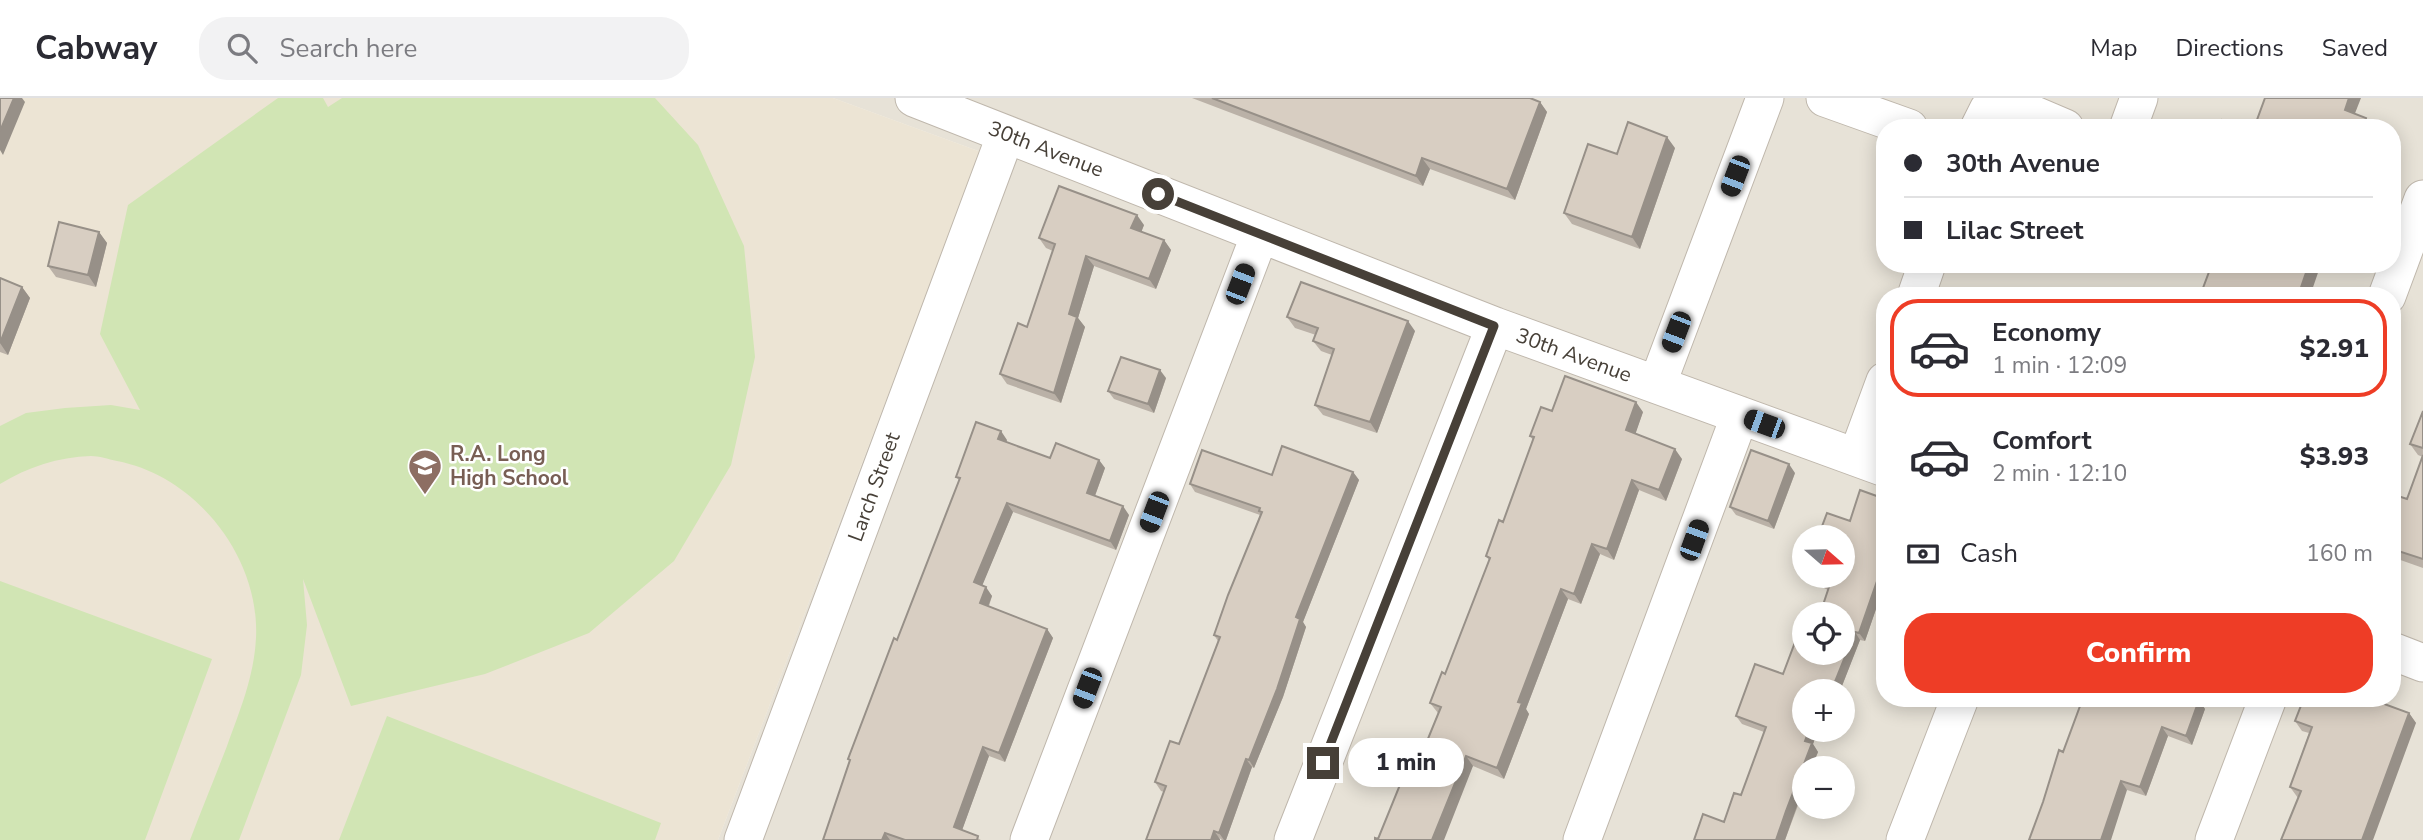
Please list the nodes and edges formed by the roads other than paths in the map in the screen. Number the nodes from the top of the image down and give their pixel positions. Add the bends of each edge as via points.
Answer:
1 (915, 98) edge
2 (1765, 98) edge
3 (1825, 98) edge
4 (2139, 98) edge
5 (2048, 114) edge
6 (1884, 119) edge
7 (1984, 119) edge
8 (2131, 119) edge
9 (1006, 134) junction
10 (2423, 199) edge
11 (1260, 234) junction
12 (2401, 258) edge
13 (1494, 326) junction
14 (1657, 385) junction
15 (1741, 415) junction
16 (1876, 434) edge
17 (1871, 463) edge
18 (2401, 654) edge
19 (2423, 663) edge
20 (1957, 707) edge
21 (2265, 707) edge
22 (743, 840) edge
23 (1029, 840) edge
24 (1293, 840) edge
25 (1581, 840) edge
26 (1905, 840) edge
27 (2214, 840) edge

1 - 9 street, 30th Avenue
2 - 14 street
3 - 6 street
4 - 8 street
5 - 7 street via 2011,105 1988,110
9 - 11 street, 30th Avenue
9 - 22 street, Larch Street
10 - 12 street
11 - 13 street, 30th Avenue
11 - 23 street
13 - 14 street, 30th Avenue
13 - 24 street
14 - 15 street, 30th Avenue
15 - 17 street, 30th Avenue
15 - 25 street
16 - 17 street
18 - 19 street
20 - 26 street
21 - 27 street

